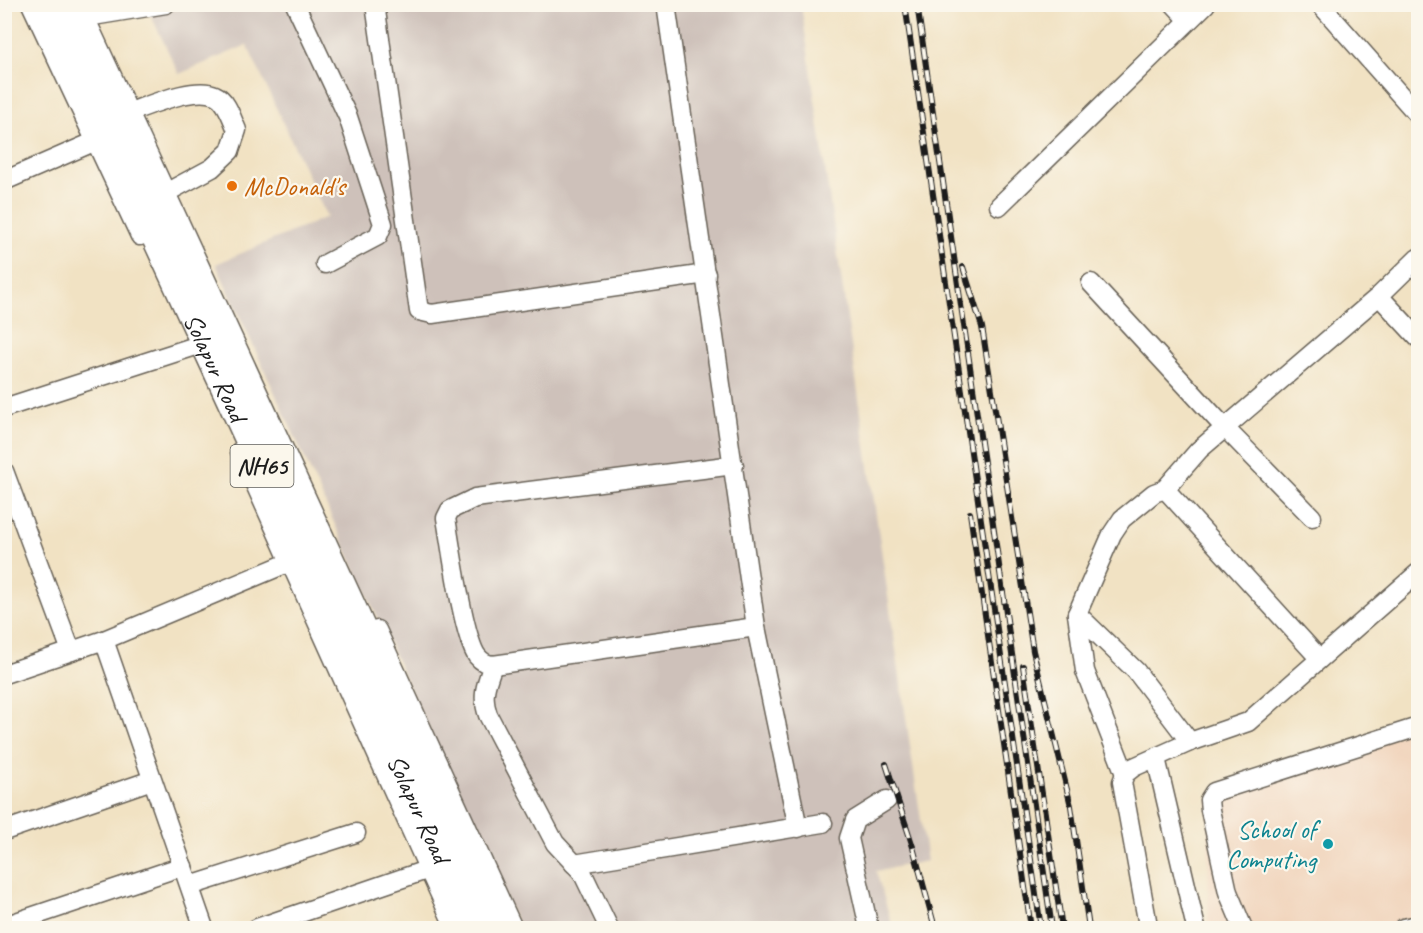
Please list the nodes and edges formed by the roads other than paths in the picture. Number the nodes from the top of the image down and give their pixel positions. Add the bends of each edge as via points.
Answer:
1 (31, 4) edge
2 (166, 4) edge
3 (295, 4) edge
4 (375, 4) edge
5 (666, 4) edge
6 (1174, 4) edge
7 (1206, 4) edge
8 (1320, 4) edge
9 (74, 12) edge
10 (1188, 19) junction
11 (1419, 115) edge
12 (116, 125) junction
13 (4, 181) edge
14 (168, 192) junction
15 (999, 206) dead end
16 (1419, 258) edge
17 (325, 264) dead end
18 (706, 274) junction
19 (1092, 283) dead end
20 (1379, 296) junction
21 (1419, 338) edge
22 (199, 345) junction
23 (4, 408) edge
24 (1225, 428) junction
25 (734, 465) junction
26 (4, 471) edge
27 (1165, 489) junction
28 (1312, 517) dead end
29 (290, 562) junction
30 (1419, 573) edge
31 (343, 613) junction
32 (1077, 614) junction
33 (756, 627) junction
34 (104, 640) junction
35 (71, 651) junction
36 (1319, 658) junction
37 (493, 665) junction
38 (4, 674) edge
39 (1419, 727) edge
40 (1190, 742) junction
41 (1156, 758) junction
42 (1125, 774) junction
43 (152, 780) junction
44 (887, 800) dead end
45 (823, 823) dead end
46 (798, 828) junction
47 (4, 831) edge
48 (356, 832) dead end
49 (574, 864) junction
50 (183, 866) junction
51 (437, 867) junction
52 (190, 886) junction
53 (1146, 920) dead end
54 (4, 926) edge
55 (1419, 926) edge
56 (204, 928) edge
57 (257, 928) edge
58 (455, 928) edge
59 (474, 928) edge
60 (496, 928) edge
61 (513, 928) edge
62 (609, 928) edge
63 (869, 928) edge
64 (1196, 928) edge
65 (1243, 928) edge
66 (1403, 928) edge

1 - 12 street
2 - 9 street
3 - 17 street via 348,117 383,224 378,236
4 - 18 street via 419,311 432,314
5 - 18 street
6 - 10 street
7 - 10 street
8 - 11 street
9 - 12 highway, Solapur Road / NH65
9 - 12 street
10 - 15 street
12 - 13 street
12 - 14 highway, Solapur Road / NH65
12 - 14 street via 183,95 216,95 226,106 237,130 230,151 212,168
12 - 22 highway, Solapur Road / NH65
14 - 31 highway, Solapur Road / NH65
14 - 61 street
16 - 20 street
18 - 25 street
19 - 24 street
20 - 21 street
20 - 24 street
22 - 23 street
22 - 29 street
22 - 31 highway, Solapur Road / NH65
24 - 27 street via 1198,450
24 - 28 street
25 - 33 street
25 - 37 street via 475,498 450,510 446,518 468,635 476,655
26 - 35 street
27 - 32 street via 1154,493 1122,519
27 - 36 street
29 - 34 street
29 - 51 street
30 - 36 street
31 - 51 highway, Solapur Road / NH65
31 - 60 highway, Solapur Road / NH65
32 - 40 street via 1136,672
32 - 42 street via 1088,680
33 - 37 street
33 - 46 street
34 - 35 street
34 - 43 street
35 - 38 street
36 - 40 street via 1248,722
37 - 49 street via 484,690 488,715 555,843
39 - 65 street via 1214,792 1209,800 1210,810 1228,892
40 - 41 street
41 - 42 street
41 - 64 street
42 - 53 street via 1122,782
43 - 47 street
43 - 50 street
44 - 63 street via 855,820 849,838
45 - 46 street
46 - 49 street
48 - 52 street
49 - 62 street
50 - 52 street
50 - 54 street
51 - 57 street
51 - 58 street
51 - 59 highway, Solapur Road / NH65
52 - 56 street
55 - 66 street

